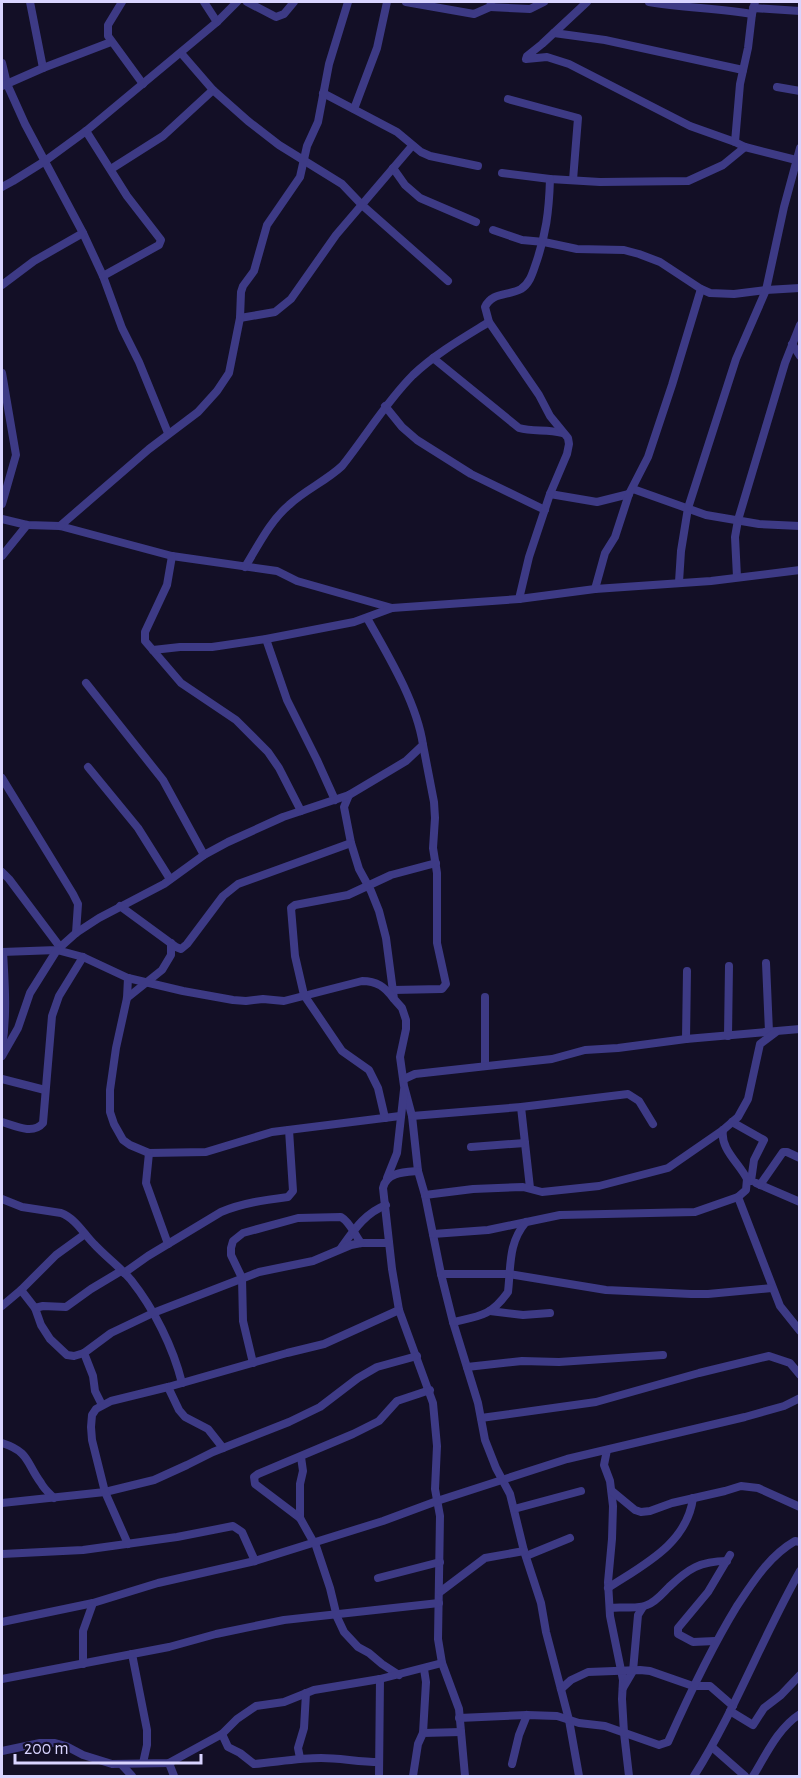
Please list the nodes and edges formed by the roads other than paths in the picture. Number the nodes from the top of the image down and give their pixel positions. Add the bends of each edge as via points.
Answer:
1 (30, 2) edge
2 (122, 2) edge
3 (204, 2) edge
4 (237, 2) edge
5 (247, 2) edge
6 (294, 2) edge
7 (348, 2) edge
8 (387, 2) edge
9 (406, 2) edge
10 (544, 2) edge
11 (587, 2) edge
12 (649, 2) edge
13 (490, 4) edge
14 (753, 8) edge
15 (800, 10) edge
16 (217, 22) junction
17 (554, 33) junction
18 (111, 42) junction
19 (180, 53) junction
20 (2, 63) edge
21 (43, 68) junction
22 (743, 70) junction
23 (142, 84) junction
24 (4, 85) edge
25 (777, 87) dead end
26 (213, 90) junction
27 (800, 91) edge
28 (323, 93) junction
29 (508, 99) dead end
30 (354, 109) junction
31 (86, 131) junction
32 (735, 142) junction
33 (412, 147) junction
34 (745, 147) junction
35 (800, 148) edge
36 (305, 160) junction
37 (798, 160) edge
38 (45, 161) junction
39 (478, 166) dead end
40 (393, 168) junction
41 (111, 170) junction
42 (502, 173) dead end
43 (550, 179) junction
44 (573, 180) junction
45 (2, 187) edge
46 (362, 206) junction
47 (476, 222) dead end
48 (493, 230) dead end
49 (83, 233) junction
50 (544, 242) junction
51 (103, 276) junction
52 (448, 281) dead end
53 (2, 285) edge
54 (800, 288) edge
55 (701, 289) junction
56 (766, 290) junction
57 (240, 318) junction
58 (489, 322) junction
59 (800, 325) edge
60 (792, 344) junction
61 (800, 356) edge
62 (433, 358) junction
63 (2, 373) edge
64 (386, 406) junction
65 (168, 433) junction
66 (564, 433) junction
67 (631, 492) junction
68 (550, 494) junction
69 (2, 504) edge
70 (688, 508) junction
71 (545, 510) junction
72 (2, 519) edge
73 (738, 520) junction
74 (27, 525) junction
75 (60, 526) junction
76 (800, 526) edge
77 (2, 556) edge
78 (172, 556) junction
79 (245, 567) junction
80 (800, 570) edge
81 (737, 577) junction
82 (679, 582) junction
83 (595, 589) junction
84 (519, 598) junction
85 (392, 608) junction
86 (367, 618) junction
87 (267, 639) junction
88 (153, 650) junction
89 (86, 683) dead end
90 (423, 745) junction
91 (88, 767) dead end
92 (2, 778) edge
93 (349, 795) junction
94 (335, 800) junction
95 (301, 812) junction
96 (351, 843) junction
97 (204, 855) junction
98 (436, 863) junction
99 (2, 872) edge
100 (170, 879) junction
101 (369, 886) junction
102 (120, 906) junction
103 (76, 933) junction
104 (171, 943) junction
105 (59, 948) junction
106 (2, 952) edge
107 (83, 957) junction
108 (766, 963) dead end
109 (729, 966) dead end
110 (687, 971) dead end
111 (128, 978) junction
112 (145, 983) junction
113 (393, 994) junction
114 (303, 995) junction
115 (127, 998) junction
116 (484, 998) dead end
117 (800, 1029) edge
118 (772, 1032) junction
119 (728, 1036) junction
120 (686, 1039) junction
121 (2, 1048) edge
122 (2, 1056) edge
123 (485, 1066) junction
124 (2, 1079) edge
125 (404, 1083) junction
126 (45, 1090) junction
127 (521, 1107) junction
128 (400, 1116) junction
129 (412, 1116) junction
130 (385, 1118) junction
131 (2, 1122) edge
132 (732, 1122) junction
133 (653, 1124) dead end
134 (289, 1130) junction
135 (723, 1130) junction
136 (525, 1143) junction
137 (471, 1148) dead end
138 (149, 1153) junction
139 (800, 1158) edge
140 (418, 1171) junction
141 (387, 1179) junction
142 (749, 1180) junction
143 (760, 1185) junction
144 (530, 1188) junction
145 (425, 1195) junction
146 (738, 1197) junction
147 (2, 1199) edge
148 (800, 1202) edge
149 (386, 1205) junction
150 (526, 1222) junction
151 (352, 1232) junction
152 (85, 1234) junction
153 (433, 1234) junction
154 (361, 1243) junction
155 (389, 1243) junction
156 (168, 1244) junction
157 (341, 1248) junction
158 (122, 1272) junction
159 (441, 1274) junction
160 (509, 1274) junction
161 (242, 1278) junction
162 (772, 1288) junction
163 (21, 1290) junction
164 (2, 1306) edge
165 (35, 1308) junction
166 (399, 1310) junction
167 (490, 1311) junction
168 (153, 1312) junction
169 (550, 1313) dead end
170 (453, 1322) junction
171 (798, 1326) edge
172 (84, 1353) junction
173 (663, 1354) dead end
174 (417, 1356) junction
175 (253, 1363) junction
176 (467, 1367) junction
177 (800, 1375) edge
178 (182, 1383) junction
179 (168, 1387) junction
180 (430, 1390) junction
181 (800, 1398) edge
182 (102, 1405) junction
183 (481, 1418) junction
184 (2, 1443) edge
185 (223, 1448) junction
186 (608, 1450) junction
187 (301, 1457) junction
188 (496, 1468) junction
189 (503, 1480) junction
190 (490, 1484) junction
191 (581, 1491) dead end
192 (612, 1491) junction
193 (105, 1492) junction
194 (54, 1498) junction
195 (693, 1498) junction
196 (437, 1501) junction
197 (2, 1503) edge
198 (800, 1507) edge
199 (514, 1509) junction
200 (300, 1518) junction
201 (570, 1538) dead end
202 (800, 1542) edge
203 (314, 1543) junction
204 (128, 1544) junction
205 (525, 1553) junction
206 (2, 1554) edge
207 (255, 1561) junction
208 (440, 1562) junction
209 (800, 1571) edge
210 (378, 1578) dead end
211 (609, 1588) junction
212 (440, 1593) junction
213 (439, 1602) junction
214 (93, 1604) junction
215 (643, 1607) junction
216 (610, 1608) junction
217 (337, 1613) junction
218 (2, 1622) edge
219 (716, 1641) junction
220 (132, 1654) junction
221 (442, 1663) junction
222 (84, 1664) junction
223 (424, 1669) junction
224 (622, 1671) junction
225 (633, 1671) junction
226 (399, 1675) junction
227 (797, 1678) edge
228 (2, 1679) edge
229 (380, 1679) junction
230 (693, 1686) junction
231 (623, 1688) junction
232 (561, 1689) junction
233 (800, 1690) edge
234 (306, 1693) junction
235 (732, 1709) junction
236 (800, 1714) edge
237 (526, 1715) junction
238 (459, 1718) junction
239 (569, 1720) junction
240 (461, 1732) junction
241 (423, 1733) junction
242 (624, 1733) junction
243 (222, 1734) junction
244 (712, 1747) junction
245 (2, 1751) edge
246 (300, 1758) junction
247 (379, 1762) junction
248 (143, 1763) junction
249 (169, 1763) junction
250 (512, 1764) dead end
251 (122, 1765) junction
252 (132, 1776) edge
253 (174, 1776) edge
254 (379, 1776) edge
255 (413, 1776) edge
256 (465, 1776) edge
257 (579, 1776) edge
258 (629, 1776) edge
259 (694, 1776) edge
260 (745, 1776) edge
261 (753, 1776) edge

1 - 21 street
2 - 18 street via 108,25
3 - 16 street
4 - 16 street
5 - 6 street via 276,17
7 - 28 street
8 - 30 street via 377,48
9 - 13 street via 474,15
10 - 13 street via 530,9
11 - 17 street
12 - 14 street
14 - 15 street
14 - 22 street
16 - 19 street
17 - 22 street via 606,40
17 - 32 street via 526,59 547,57 569,64 690,126
18 - 21 street
18 - 23 street
19 - 23 street
19 - 26 street
20 - 24 street
21 - 24 street
22 - 32 street
23 - 31 street
24 - 38 street
25 - 27 street
26 - 36 street via 279,145
26 - 41 street via 164,136
28 - 30 street
28 - 36 street
29 - 44 street via 578,118
30 - 33 street via 397,132
31 - 38 street
31 - 41 street
32 - 34 street
33 - 39 street via 430,156
33 - 40 street
34 - 37 street
34 - 44 street via 723,165 688,182
35 - 37 street
36 - 46 street via 337,179
36 - 57 street via 295,186 267,225 255,268 241,292
37 - 56 street via 783,207
38 - 45 street
38 - 49 street
40 - 46 street
40 - 47 street via 420,198
41 - 51 street via 161,240 159,245
42 - 43 street
43 - 44 street
43 - 50 street
46 - 52 street
46 - 57 street via 333,238 291,299 275,312
48 - 50 street via 516,239
49 - 51 street
49 - 53 street
50 - 55 street via 639,254 660,262
50 - 58 street via 527,284 487,302 485,313
51 - 65 street
54 - 56 street
55 - 56 street via 721,295
55 - 67 street via 648,457
56 - 70 street via 736,359
57 - 65 street via 225,381 209,402
58 - 62 street
58 - 66 street
59 - 60 street
60 - 61 street
60 - 73 street
62 - 64 street
62 - 66 street via 519,428
63 - 69 street via 16,455
64 - 71 street via 417,440 471,474
64 - 79 street via 342,466 286,507
65 - 75 street
66 - 68 street via 569,449
67 - 68 street via 597,502
67 - 70 street
67 - 83 street via 605,553
68 - 71 street
70 - 73 street
70 - 82 street
71 - 84 street
72 - 74 street
73 - 76 street
73 - 81 street
74 - 75 street
74 - 77 street
75 - 78 street
78 - 79 street
78 - 88 street via 167,585 145,632 145,641
79 - 85 street via 277,571 297,581
80 - 81 street
81 - 82 street
82 - 83 street
83 - 84 street
84 - 85 street
85 - 86 street
86 - 87 street
86 - 90 street via 418,721
87 - 88 street
87 - 94 street via 287,700
88 - 95 street via 181,683 236,720 268,752
89 - 97 street via 163,780
90 - 93 street via 406,761
90 - 98 street via 434,802
91 - 100 street via 138,828
92 - 103 street via 78,904
93 - 94 street
93 - 96 street via 344,807
94 - 95 street
95 - 97 street via 250,831
96 - 101 street
96 - 104 street via 238,884 223,896 184,947
97 - 100 street
98 - 101 street via 390,875
98 - 113 street via 437,943 446,984 442,989
99 - 105 street
100 - 102 street
101 - 113 street via 385,932
101 - 114 street via 348,896 291,907
102 - 103 street
102 - 104 street
103 - 105 street
104 - 112 street via 169,961
105 - 106 street
105 - 107 street
105 - 122 street via 30,993 18,1028
106 - 121 street via 6,1027
107 - 111 street
107 - 126 street via 54,1006
108 - 118 street
109 - 119 street
110 - 120 street
111 - 112 street
111 - 115 street
112 - 114 street via 246,1001 284,1001
112 - 115 street
113 - 114 street via 371,981
113 - 125 street via 406,1020 400,1057
114 - 130 street via 342,1051 369,1070
115 - 138 street via 112,1071 110,1113 123,1140
116 - 123 street
117 - 118 street
118 - 119 street
118 - 132 street via 760,1044 748,1099
119 - 120 street
120 - 123 street
123 - 125 street via 415,1074
124 - 126 street
125 - 128 street
125 - 129 street
126 - 131 street via 40,1127 31,1130
127 - 129 street
127 - 133 street via 628,1094 639,1101
127 - 136 street
128 - 130 street
128 - 141 street via 397,1153
129 - 140 street
130 - 134 street
132 - 135 street
132 - 142 street via 764,1140
134 - 138 street via 206,1152
134 - 156 street via 293,1191 288,1197 232,1207
135 - 142 street via 725,1146
135 - 144 street via 659,1171 599,1186 542,1192
136 - 137 street
136 - 144 street
138 - 156 street via 146,1183
139 - 143 street via 783,1152
140 - 141 street
140 - 145 street
141 - 149 street via 383,1188
142 - 143 street
142 - 146 street
143 - 148 street
144 - 145 street
145 - 153 street
146 - 150 street via 695,1212 560,1215
146 - 162 street
147 - 152 street via 66,1215
149 - 151 street via 363,1219
149 - 155 street
150 - 153 street via 488,1230
150 - 160 street via 513,1244
151 - 154 street
151 - 157 street
151 - 161 street via 341,1218 298,1218 243,1233 231,1248
152 - 158 street
152 - 163 street via 56,1255
153 - 159 street
154 - 155 street
154 - 157 street
155 - 166 street
156 - 158 street
157 - 161 street via 313,1261
158 - 165 street via 66,1307
158 - 168 street
159 - 160 street
159 - 170 street
160 - 162 street via 617,1290 708,1294
160 - 167 street via 508,1292
161 - 168 street
161 - 175 street via 243,1321
162 - 171 street via 780,1306
163 - 164 street
163 - 165 street
165 - 172 street via 41,1325 58,1347 67,1355
166 - 174 street
166 - 175 street via 334,1341
167 - 169 street
167 - 170 street
168 - 172 street via 111,1333
168 - 178 street
170 - 176 street
172 - 182 street
173 - 176 street
174 - 180 street
174 - 185 street via 377,1367 320,1407
175 - 178 street
176 - 183 street
177 - 183 street via 790,1363 769,1356 596,1402
178 - 179 street
179 - 182 street
179 - 185 street via 185,1418 208,1429
180 - 187 street via 397,1401 379,1421
180 - 196 street via 437,1439
181 - 186 street via 746,1417
182 - 193 street via 92,1415 91,1427
183 - 188 street
184 - 194 street via 28,1459
185 - 193 street via 154,1480
186 - 189 street
186 - 192 street via 604,1465
187 - 200 street
187 - 200 street via 258,1474 254,1480
188 - 189 street
188 - 190 street
189 - 190 street
189 - 199 street
190 - 196 street
191 - 199 street
192 - 195 street via 641,1512
192 - 211 street
193 - 194 street
193 - 204 street
194 - 197 street
195 - 198 street via 741,1486 758,1488
195 - 211 street via 689,1518 673,1542
196 - 203 street
196 - 208 street
199 - 205 street
200 - 203 street
201 - 205 street
202 - 219 street via 795,1541 777,1554 753,1581
203 - 207 street
203 - 217 street
204 - 206 street
204 - 207 street via 233,1526 242,1532
205 - 212 street via 485,1558
205 - 232 street
207 - 214 street via 158,1583
208 - 210 street
208 - 212 street
209 - 235 street
211 - 216 street
212 - 213 street
213 - 217 street
213 - 221 street
214 - 218 street
214 - 222 street via 83,1631
215 - 216 street
215 - 219 street via 691,1569 729,1558 708,1592 678,1628 678,1634 689,1641
215 - 225 street via 638,1615
216 - 224 street
217 - 220 street via 284,1620
217 - 226 street via 349,1640
219 - 230 street
220 - 222 street
220 - 248 street via 147,1730
221 - 223 street
221 - 238 street
222 - 228 street
223 - 226 street
223 - 241 street
224 - 225 street
224 - 231 street
224 - 232 street via 588,1672
225 - 230 street via 650,1671
225 - 231 street
226 - 229 street
227 - 233 street
227 - 235 street via 764,1708 753,1725
229 - 234 street
229 - 247 street
230 - 235 street via 710,1686
230 - 242 street via 668,1742 659,1745
231 - 242 street
232 - 239 street
234 - 243 street via 284,1702 256,1706
234 - 246 street
235 - 244 street
236 - 261 street via 789,1721
237 - 238 street
237 - 239 street
237 - 250 street
238 - 240 street
239 - 242 street
239 - 257 street
240 - 241 street
240 - 256 street
241 - 255 street
242 - 258 street
243 - 246 street via 228,1748 254,1764
243 - 249 street
244 - 259 street
244 - 260 street
245 - 251 street via 55,1743
246 - 247 street
247 - 254 street
248 - 249 street
248 - 251 street
249 - 253 street
251 - 252 street

